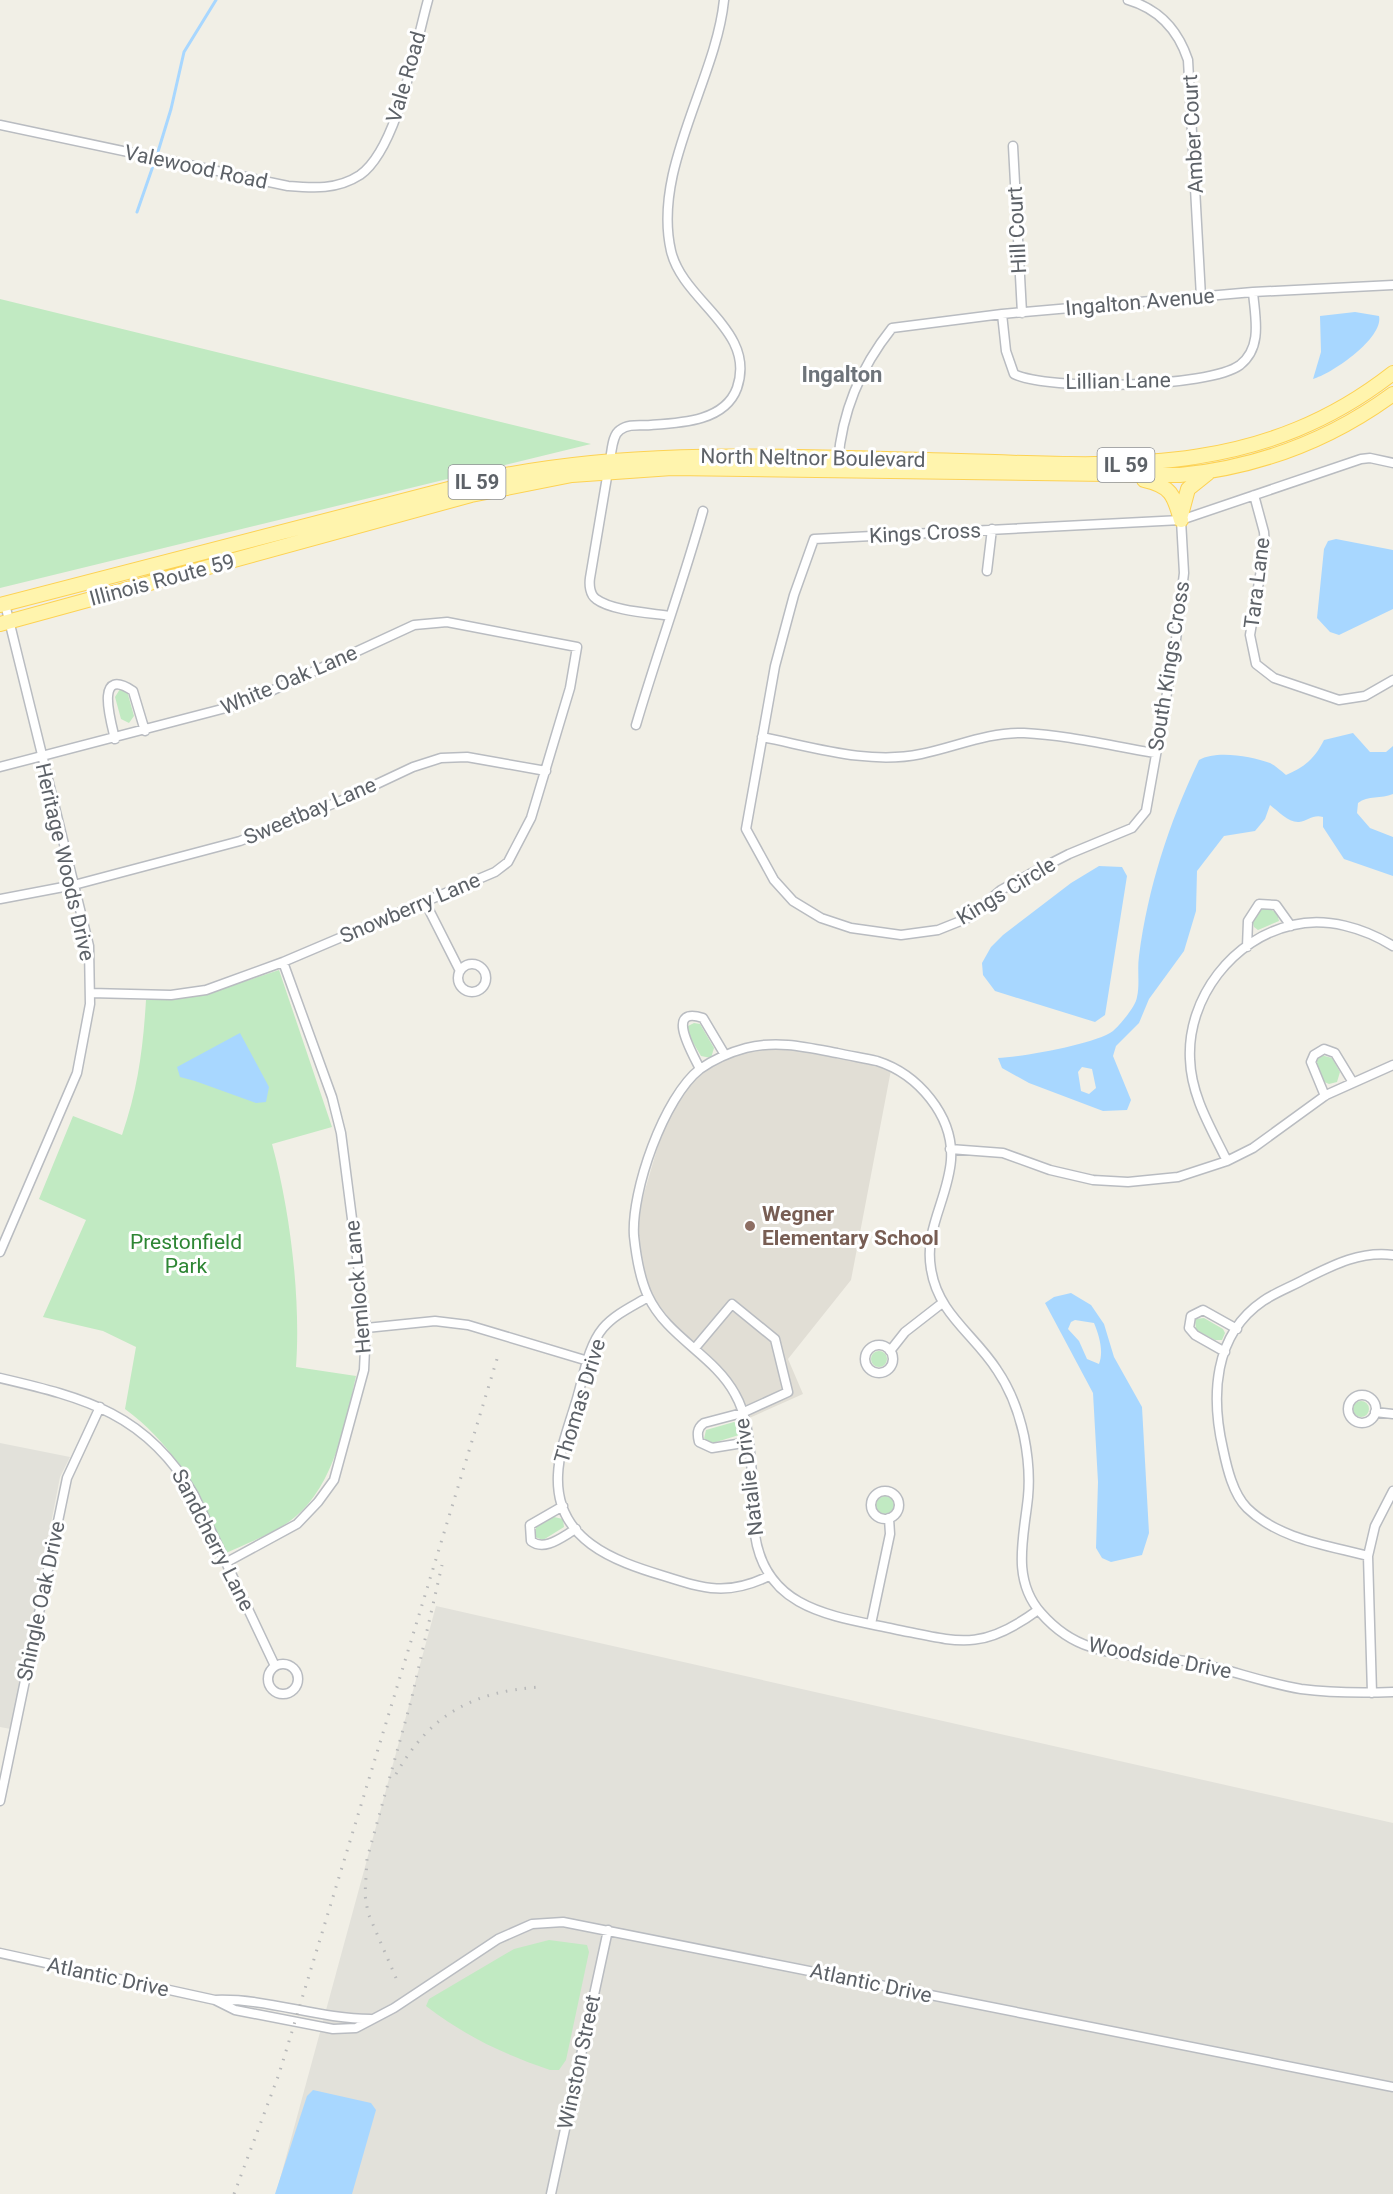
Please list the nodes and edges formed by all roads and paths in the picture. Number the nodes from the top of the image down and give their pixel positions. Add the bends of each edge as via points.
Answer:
1 (428, 0) edge
2 (724, 0) edge
3 (1128, 0) edge
4 (0, 125) edge
5 (1013, 146) dead end
6 (381, 152) joint
7 (1393, 285) edge
8 (1253, 292) junction
9 (1201, 297) junction
10 (1022, 313) junction
11 (1002, 315) junction
12 (1393, 373) edge
13 (1393, 394) edge
14 (1393, 463) edge
15 (838, 464) junction
16 (609, 465) junction
17 (1209, 472) junction
18 (1127, 476) junction
19 (1254, 495) junction
20 (704, 511) dead end
21 (1181, 520) junction
22 (992, 529) junction
23 (323, 536) joint
24 (223, 546) joint
25 (987, 571) dead end
26 (2, 605) edge
27 (670, 616) junction
28 (4, 623) edge
29 (577, 647) joint
30 (776, 662) joint
31 (1393, 680) edge
32 (636, 725) dead end
33 (145, 731) junction
34 (762, 737) junction
35 (115, 739) junction
36 (1155, 753) junction
37 (41, 758) junction
38 (0, 767) edge
39 (546, 771) junction
40 (1146, 811) joint
41 (74, 885) junction
42 (0, 899) edge
43 (425, 903) junction
44 (1291, 926) junction
45 (1393, 946) edge
46 (1247, 948) junction
47 (283, 962) junction
48 (460, 971) dead end
49 (90, 993) junction
50 (725, 1055) junction
51 (1393, 1065) edge
52 (700, 1069) junction
53 (1352, 1081) junction
54 (1324, 1096) junction
55 (951, 1149) junction
56 (1227, 1161) junction
57 (0, 1252) edge
58 (1393, 1255) edge
59 (648, 1297) junction
60 (941, 1304) junction
61 (366, 1328) junction
62 (1237, 1329) junction
63 (695, 1348) junction
64 (890, 1351) dead end
65 (1225, 1352) junction
66 (588, 1361) junction
67 (0, 1378) edge
68 (100, 1407) junction
69 (1375, 1412) dead end
70 (742, 1413) junction
71 (1393, 1414) edge
72 (749, 1442) junction
73 (1393, 1491) edge
74 (563, 1506) junction
75 (889, 1518) dead end
76 (576, 1529) junction
77 (1368, 1556) junction
78 (227, 1562) junction
79 (769, 1576) junction
80 (1038, 1610) junction
81 (871, 1624) junction
82 (275, 1666) dead end
83 (1393, 1692) edge
84 (1372, 1693) junction
85 (0, 1802) edge
86 (608, 1930) junction
87 (0, 1953) edge
88 (1393, 2087) edge
89 (551, 2194) edge

1 - 6 street, Vale Road via 392,130
2 - 16 street via 719,33 679,150 668,223 671,253 678,271 734,340 740,360 739,379 727,406 708,416 620,429 615,435
3 - 9 street, Amber Court via 1164,19 1178,34 1188,60
4 - 6 street, Valewood Road via 313,188 341,184 360,175
5 - 10 street, Hill Court
7 - 8 street, Ingalton Avenue
8 - 9 street, Ingalton Avenue
8 - 11 street, Lillian Lane via 1255,343 1239,365 1219,373 1159,383 1028,381 1014,374 1006,351
9 - 10 street, Ingalton Avenue
10 - 11 street, Ingalton Avenue
11 - 15 street, Ingalton Avenue via 892,328 858,379 840,439
12 - 15 main road, North Neltnor Boulevard / IL 59 via 1359,398 1297,430 1253,446 1200,458 1120,465
13 - 17 main road, North Neltnor Boulevard / IL 59 via 1312,442 1258,461
14 - 19 street via 1361,459
15 - 16 main road, North Neltnor Boulevard / IL 59
15 - 18 main road, North Neltnor Boulevard / IL 59
16 - 23 main road, North Neltnor Boulevard / IL 59 via 492,490
16 - 24 main road, North Neltnor Boulevard / IL 59 via 495,477
16 - 27 street via 590,578 594,598 608,605
17 - 18 main road, North Neltnor Boulevard / IL 59
17 - 21 main road via 1188,489
18 - 21 main road via 1167,489 1174,495
19 - 21 street
19 - 31 street, Tara Lane via 1265,546 1250,635 1256,664 1274,678 1339,700 1365,696
20 - 27 street
21 - 22 street, Kings Cross
21 - 36 street, South Kings Cross via 1184,573 1175,648
22 - 25 street
22 - 30 street, Kings Cross via 814,539
23 - 28 main road, Illinois Route 59 / IL 59
24 - 26 main road, Illinois Route 59 / IL 59
26 - 28 street, Heritage Woods Drive
27 - 32 street
28 - 37 street, Heritage Woods Drive
29 - 33 street, White Oak Lane via 447,621 422,624 245,703
29 - 39 street, Snowberry Lane via 570,688
30 - 34 street, Kings Circle
33 - 35 street, White Oak Lane
33 - 35 street via 134,691 119,685 107,692 106,703
34 - 36 street via 857,755 891,757 921,754 996,735 1024,733
34 - 40 street, Kings Circle via 746,829 774,880 793,902 850,928 901,935 938,930 968,918 1001,890 1029,874 1132,828
35 - 37 street, White Oak Lane
36 - 40 street, South Kings Cross
37 - 38 street, White Oak Lane
37 - 41 street, Heritage Woods Drive
39 - 41 street, Sweetbay Lane via 467,757 441,758 413,766 345,799 240,841
39 - 43 street, Snowberry Lane via 531,819 508,862 495,872
41 - 42 street, Sweetbay Lane
41 - 49 street, Heritage Woods Drive via 89,946
43 - 47 street, Snowberry Lane
43 - 48 street
44 - 45 street via 1349,927
44 - 46 street via 1267,934
44 - 46 street via 1276,905 1259,904 1248,921
46 - 56 street via 1220,971 1207,990 1197,1010 1190,1046 1196,1093
47 - 49 street, Snowberry Lane via 206,990 171,995
47 - 61 street, Hemlock Lane via 332,1097 341,1133
49 - 57 street, Heritage Woods Drive via 77,1072
50 - 52 street
50 - 52 street via 703,1018 687,1018 682,1035
50 - 55 street via 762,1045 789,1044 879,1062 910,1079 933,1100
51 - 53 street
52 - 59 street via 665,1114 637,1204 634,1236
53 - 54 street
53 - 54 street via 1335,1053 1319,1051 1311,1062
54 - 56 street via 1280,1130
55 - 56 street via 995,1151 1069,1175 1122,1182 1178,1177
55 - 60 street, Woodside Drive via 948,1178 929,1244 930,1269
58 - 62 street via 1368,1254 1329,1267 1262,1302
59 - 63 street, Natalie Drive via 673,1330
59 - 66 street, Thomas Drive via 604,1327
60 - 64 street via 905,1332
60 - 80 street, Woodside Drive via 997,1369 1018,1414 1029,1474 1021,1565
61 - 66 street via 435,1321 468,1325
61 - 78 street, Hemlock Lane via 364,1370 334,1480 297,1524
62 - 65 street
62 - 65 street via 1203,1310 1191,1316 1189,1328 1195,1335
63 - 70 street, Natalie Drive via 735,1394
63 - 70 street via 732,1304 775,1339 788,1392
65 - 77 street via 1217,1380 1216,1415 1230,1474 1245,1506 1288,1534
66 - 74 street, Thomas Drive via 559,1463 558,1485
67 - 68 street, Sandcherry Lane
68 - 78 street, Sandcherry Lane via 136,1426 168,1458 194,1495
68 - 85 street, Shingle Oak Drive via 67,1478
69 - 71 street
70 - 72 street, Natalie Drive
70 - 72 street via 704,1424 700,1427 699,1442 712,1448
72 - 79 street, Natalie Drive via 754,1534
73 - 77 street via 1375,1526
74 - 76 street, Thomas Drive
74 - 76 street via 530,1525 531,1541 546,1545
75 - 81 street via 890,1534
76 - 79 street, Thomas Drive via 589,1545 612,1559 703,1588 733,1589
77 - 84 street
78 - 82 street, Sandcherry Lane
79 - 81 street, Natalie Drive via 791,1598 810,1609
80 - 81 street, Natalie Drive via 995,1637 972,1642
80 - 84 street, Woodside Drive via 1063,1633 1098,1649 1192,1662 1302,1689
83 - 84 street, Woodside Drive
86 - 87 street, Atlantic Drive via 563,1922 532,1924 498,1940 372,2019 341,2019 237,1999 215,2000
86 - 88 street, Atlantic Drive
86 - 89 street, Winston Street

